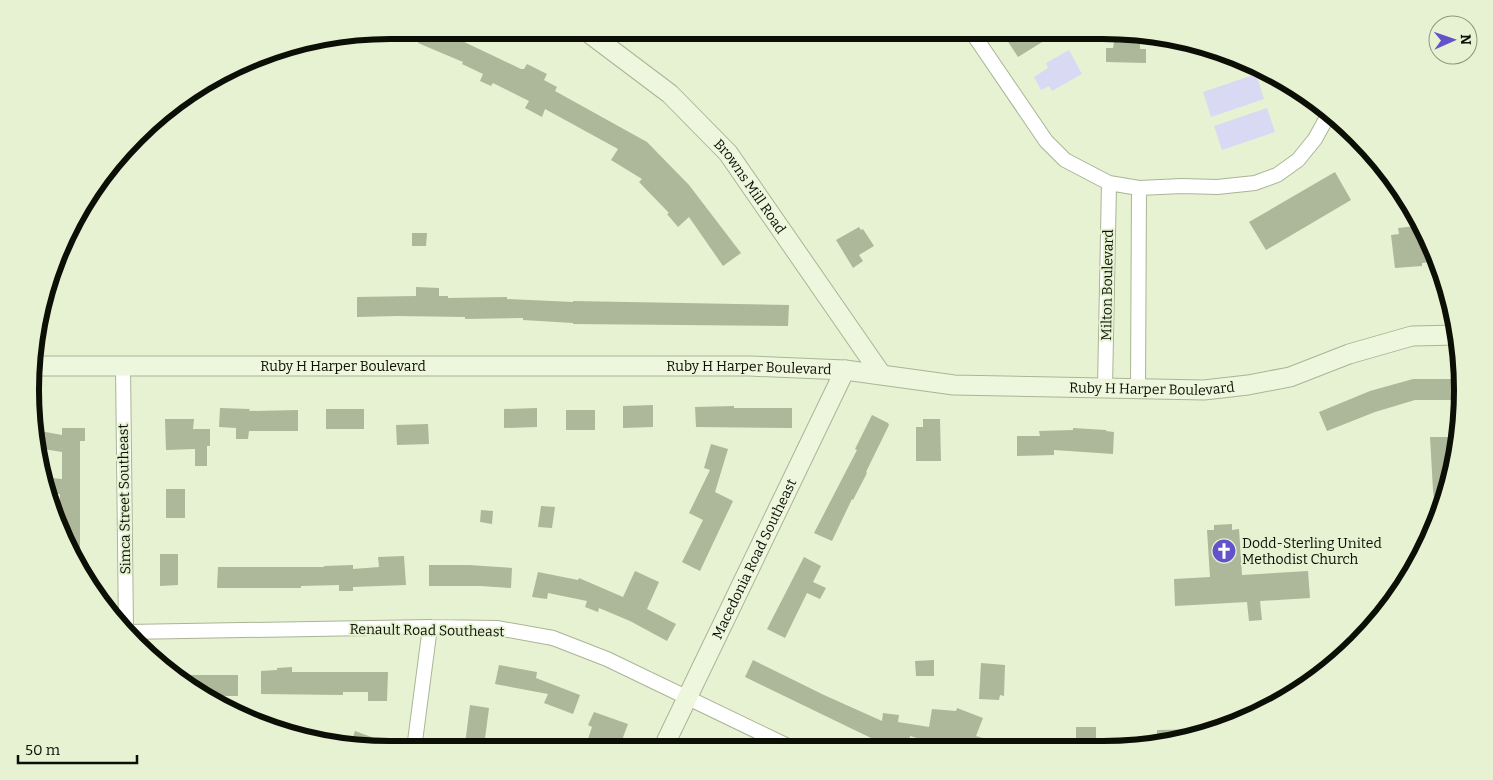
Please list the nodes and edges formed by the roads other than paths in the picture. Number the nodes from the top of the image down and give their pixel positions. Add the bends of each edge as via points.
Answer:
1 (597, 39) edge
2 (976, 39) edge
3 (1326, 119) edge
4 (1109, 183) junction
5 (1139, 188) junction
6 (1450, 335) edge
7 (40, 366) edge
8 (122, 366) junction
9 (844, 370) junction
10 (881, 374) junction
11 (1105, 388) junction
12 (1138, 388) junction
13 (126, 622) edge
14 (430, 627) junction
15 (136, 632) edge
16 (687, 697) junction
17 (415, 741) edge
18 (666, 741) edge
19 (778, 741) edge

1 - 10 street, Browns Mill Road via 670,94 728,153
2 - 4 street via 1046,142 1066,160
3 - 5 street via 1298,160 1277,175 1254,183 1217,188
4 - 5 street
4 - 11 street, Milton Boulevard
5 - 12 street
6 - 12 street, Ruby H Harper Boulevard via 1412,336 1349,354 1290,377 1248,386 1204,390
7 - 8 street, Ruby H Harper Boulevard
8 - 9 street, Ruby H Harper Boulevard via 748,366
8 - 13 street, Simca Street Southeast
9 - 10 street, Ruby H Harper Boulevard
9 - 16 street, Macedonia Road Southeast
10 - 11 street, Ruby H Harper Boulevard via 954,385
11 - 12 street, Ruby H Harper Boulevard
14 - 15 street, Renault Road Southeast
14 - 16 street, Renault Road Southeast via 497,628 553,638 607,659
14 - 17 street
16 - 18 street, Macedonia Road Southeast
16 - 19 street, Renault Road Southeast

